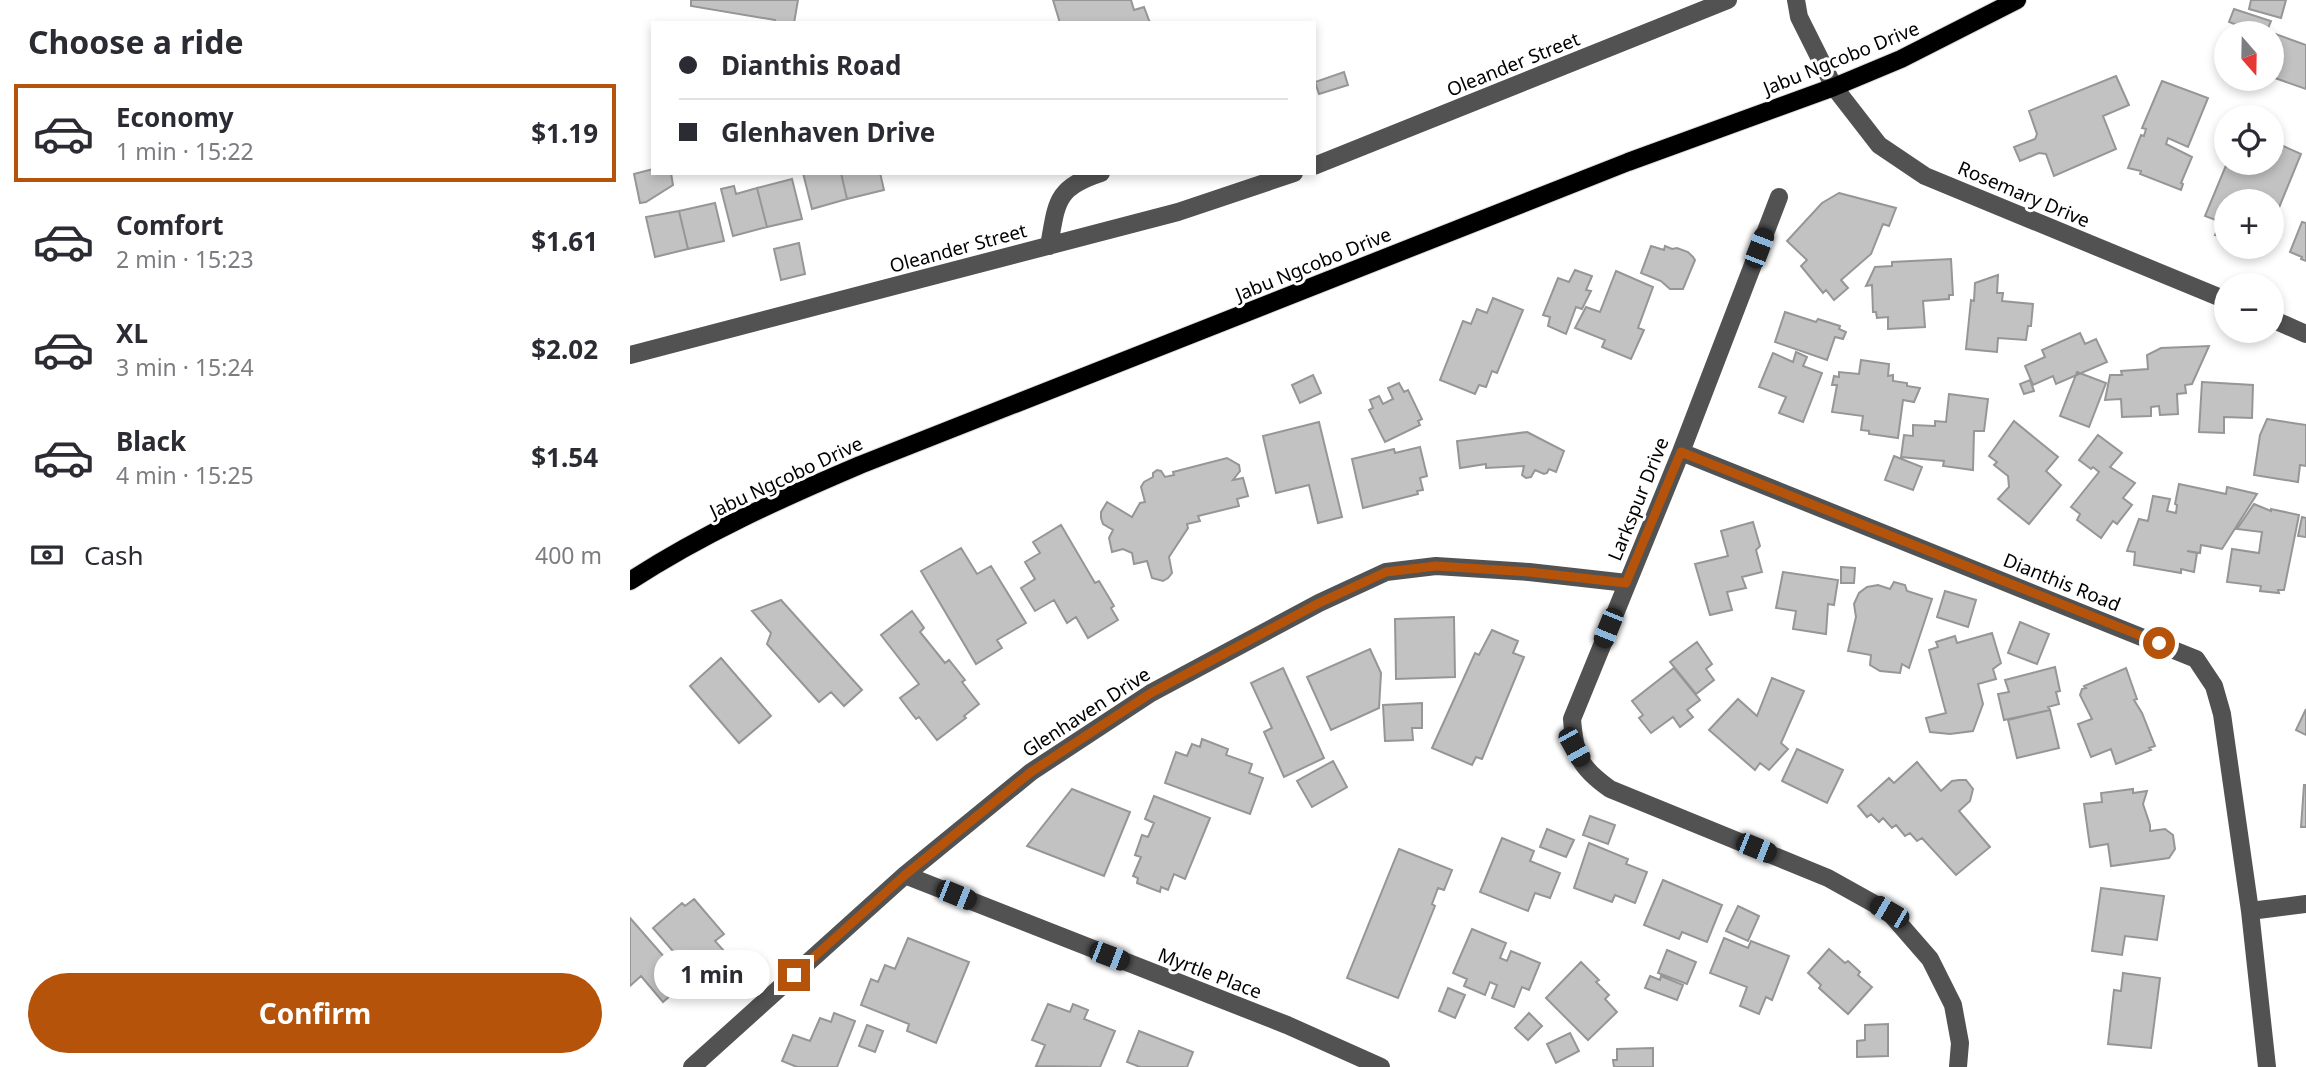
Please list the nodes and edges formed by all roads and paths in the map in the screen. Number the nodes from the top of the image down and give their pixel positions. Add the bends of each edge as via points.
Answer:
1 (1728, 0) edge
2 (1796, 0) edge
3 (2017, 0) edge
4 (1834, 87) junction
5 (1316, 165) edge
6 (1095, 175) edge
7 (1288, 175) edge
8 (1068, 181) edge
9 (1779, 197) dead end
10 (1049, 246) junction
11 (2214, 295) edge
12 (2284, 324) edge
13 (2306, 334) edge
14 (630, 355) edge
15 (1681, 452) junction
16 (630, 581) edge
17 (1626, 583) junction
18 (905, 875) junction
19 (2306, 904) edge
20 (2250, 911) junction
21 (692, 1067) edge
22 (1381, 1067) edge
23 (1958, 1067) edge
24 (2267, 1067) edge

1 - 5 street, Oleander Street
2 - 4 street, Rosemary Drive via 1799,17
3 - 4 main road, Jabu Ngcobo Drive
4 - 11 street, Rosemary Drive via 1879,145 1925,176
4 - 16 main road, Jabu Ngcobo Drive via 1615,167 860,465 757,509
6 - 8 street
7 - 10 street, Oleander Street via 1178,212
8 - 10 street via 1056,205
9 - 15 street, Larkspur Drive
10 - 14 street, Oleander Street
12 - 13 street
15 - 17 street, Larkspur Drive
15 - 20 street, Dianthis Road via 2196,659 2214,686 2222,714
17 - 18 street, Glenhaven Drive via 1436,566 1386,572 1151,693 1031,772
17 - 23 street, Larkspur Drive via 1572,719 1574,747 1589,774 1610,789 1828,878 1889,912 1930,959 1953,1005 1960,1043
18 - 21 street, Glenhaven Drive
18 - 22 street, Myrtle Place
19 - 20 street
20 - 24 street, Dianthis Road

